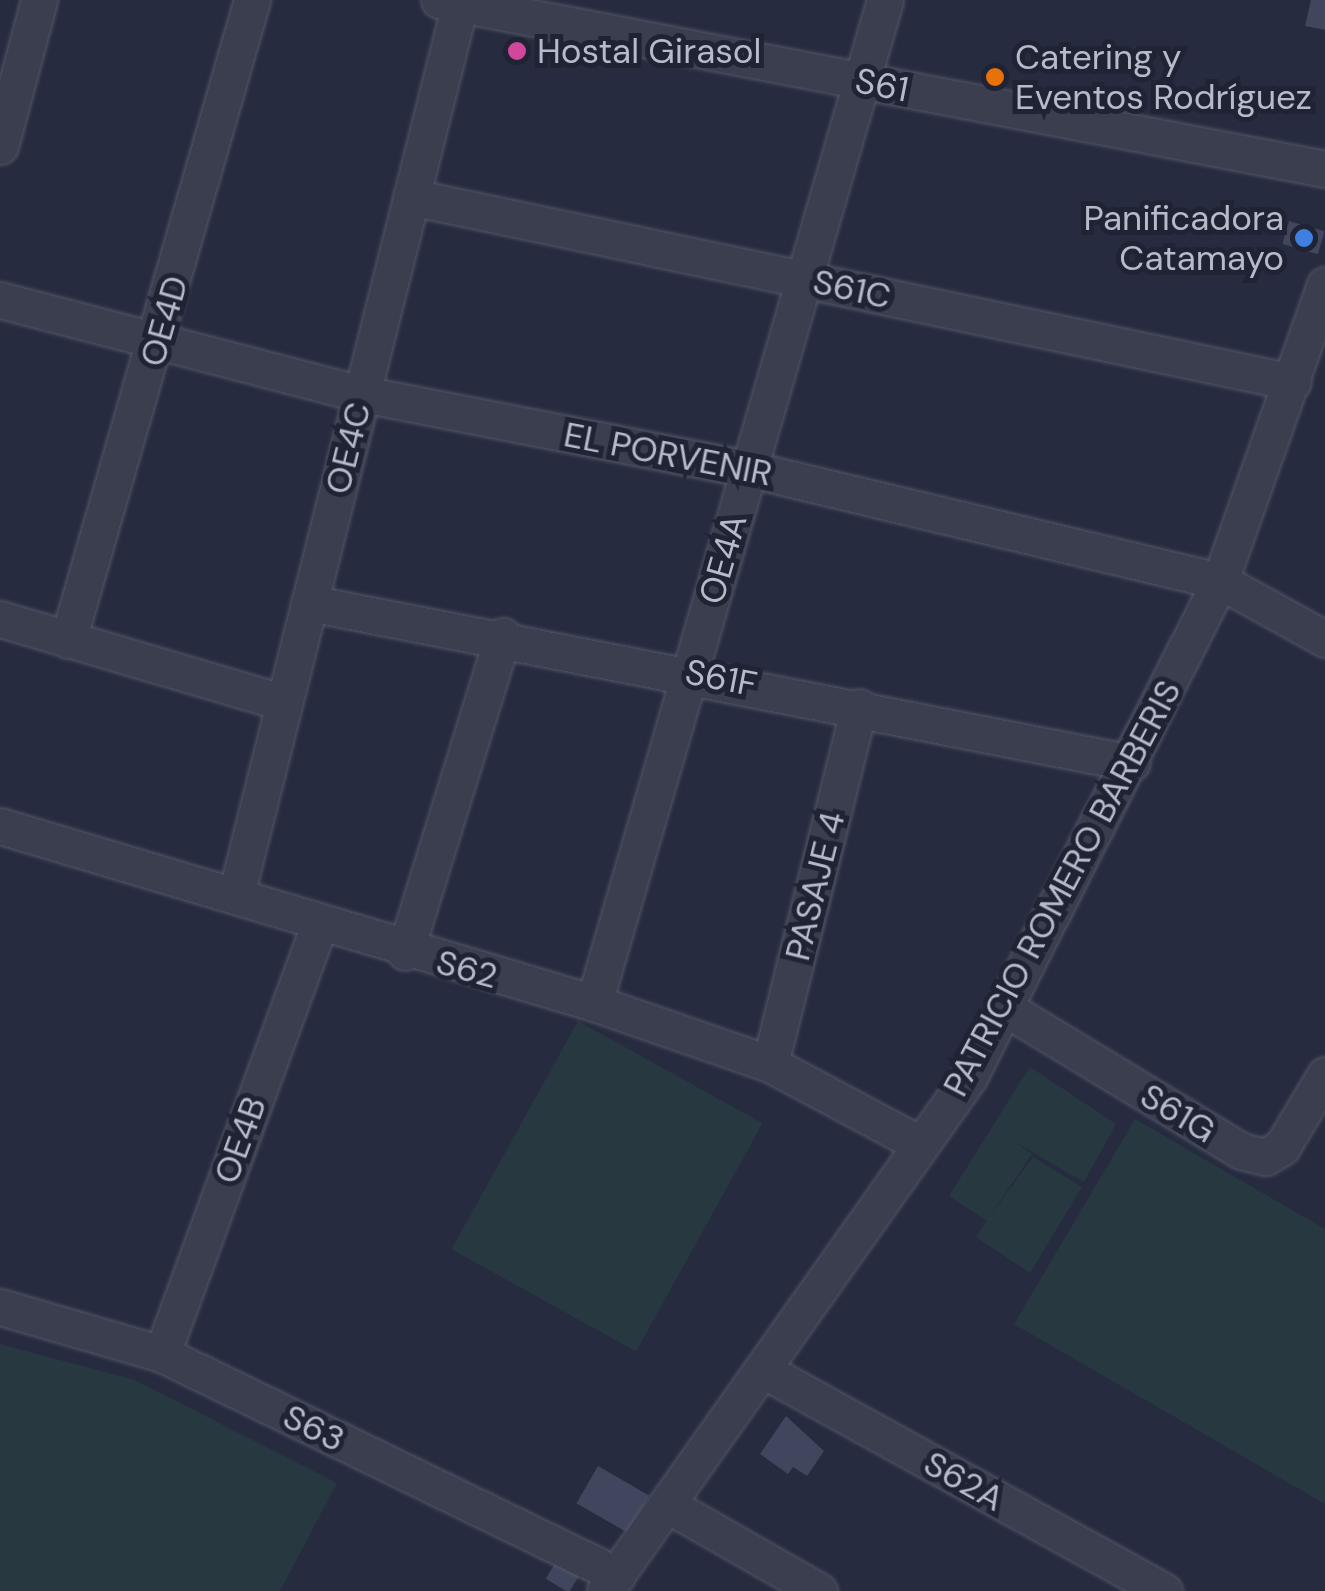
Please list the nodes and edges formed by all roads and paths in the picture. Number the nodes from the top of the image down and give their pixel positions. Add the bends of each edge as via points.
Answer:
1 (38, 0) edge
2 (252, 0) edge
3 (885, 0) edge
4 (453, 1) edge
5 (862, 81) junction
6 (0, 146) edge
7 (1325, 169) edge
8 (411, 197) junction
9 (804, 280) junction
10 (1325, 285) edge
11 (0, 300) edge
12 (158, 343) junction
13 (1293, 382) junction
14 (362, 394) junction
15 (749, 469) junction
16 (1220, 581) junction
17 (310, 603) junction
18 (0, 619) edge
19 (503, 636) junction
20 (68, 640) junction
21 (1325, 640) edge
22 (690, 672) junction
23 (282, 702) junction
24 (860, 706) junction
25 (1132, 763) junction
26 (0, 826) edge
27 (236, 895) junction
28 (319, 925) junction
29 (404, 952) junction
30 (594, 1003) junction
31 (1005, 1008) junction
32 (770, 1064) junction
33 (1325, 1075) edge
34 (920, 1144) junction
35 (0, 1307) edge
36 (162, 1354) junction
37 (765, 1371) junction
38 (668, 1505) junction
39 (611, 1583) edge
40 (820, 1591) edge
41 (1164, 1591) edge

1 - 6 street
2 - 12 street, OE4D
3 - 5 street, OE4A
4 - 5 street, S61
4 - 8 street, OE4C
5 - 7 street, S61
5 - 9 street, OE4A
8 - 9 street, S61C
8 - 14 street, OE4C
9 - 13 street, S61C
9 - 15 street, OE4A
10 - 13 street, PATRICIO ROMERO BARBERIS
11 - 12 street, EL PORVENIR
12 - 14 street, EL PORVENIR
12 - 20 street, OE4D
13 - 16 street, PATRICIO ROMERO BARBERIS
14 - 15 street, EL PORVENIR
14 - 17 street, OE4C
15 - 16 street, EL PORVENIR
15 - 22 street, OE4A
16 - 21 street, EL PORVENIR
16 - 25 street, PATRICIO ROMERO BARBERIS
17 - 19 street, S61F
17 - 23 street, OE4C
18 - 20 street
19 - 22 street, S61F
19 - 29 street
20 - 23 street
22 - 24 street, S61F
22 - 30 street, OE4A
23 - 27 street, OE4C
24 - 25 street, S61F
24 - 32 street, PASAJE 4
25 - 31 street, PATRICIO ROMERO BARBERIS
26 - 27 street, S62
27 - 28 street, S62
28 - 29 street, S62
28 - 36 street, OE4B
29 - 30 street, S62
30 - 32 street, S62
31 - 33 street, S61G via 1265,1157 1282,1147
31 - 34 street, PATRICIO ROMERO BARBERIS via 969,1077
32 - 34 street, S62
34 - 37 street, PATRICIO ROMERO BARBERIS
35 - 36 street, S63
36 - 39 street, S63
37 - 38 street, PATRICIO ROMERO BARBERIS
37 - 41 street, S62A
38 - 39 street, PATRICIO ROMERO BARBERIS
38 - 40 street

